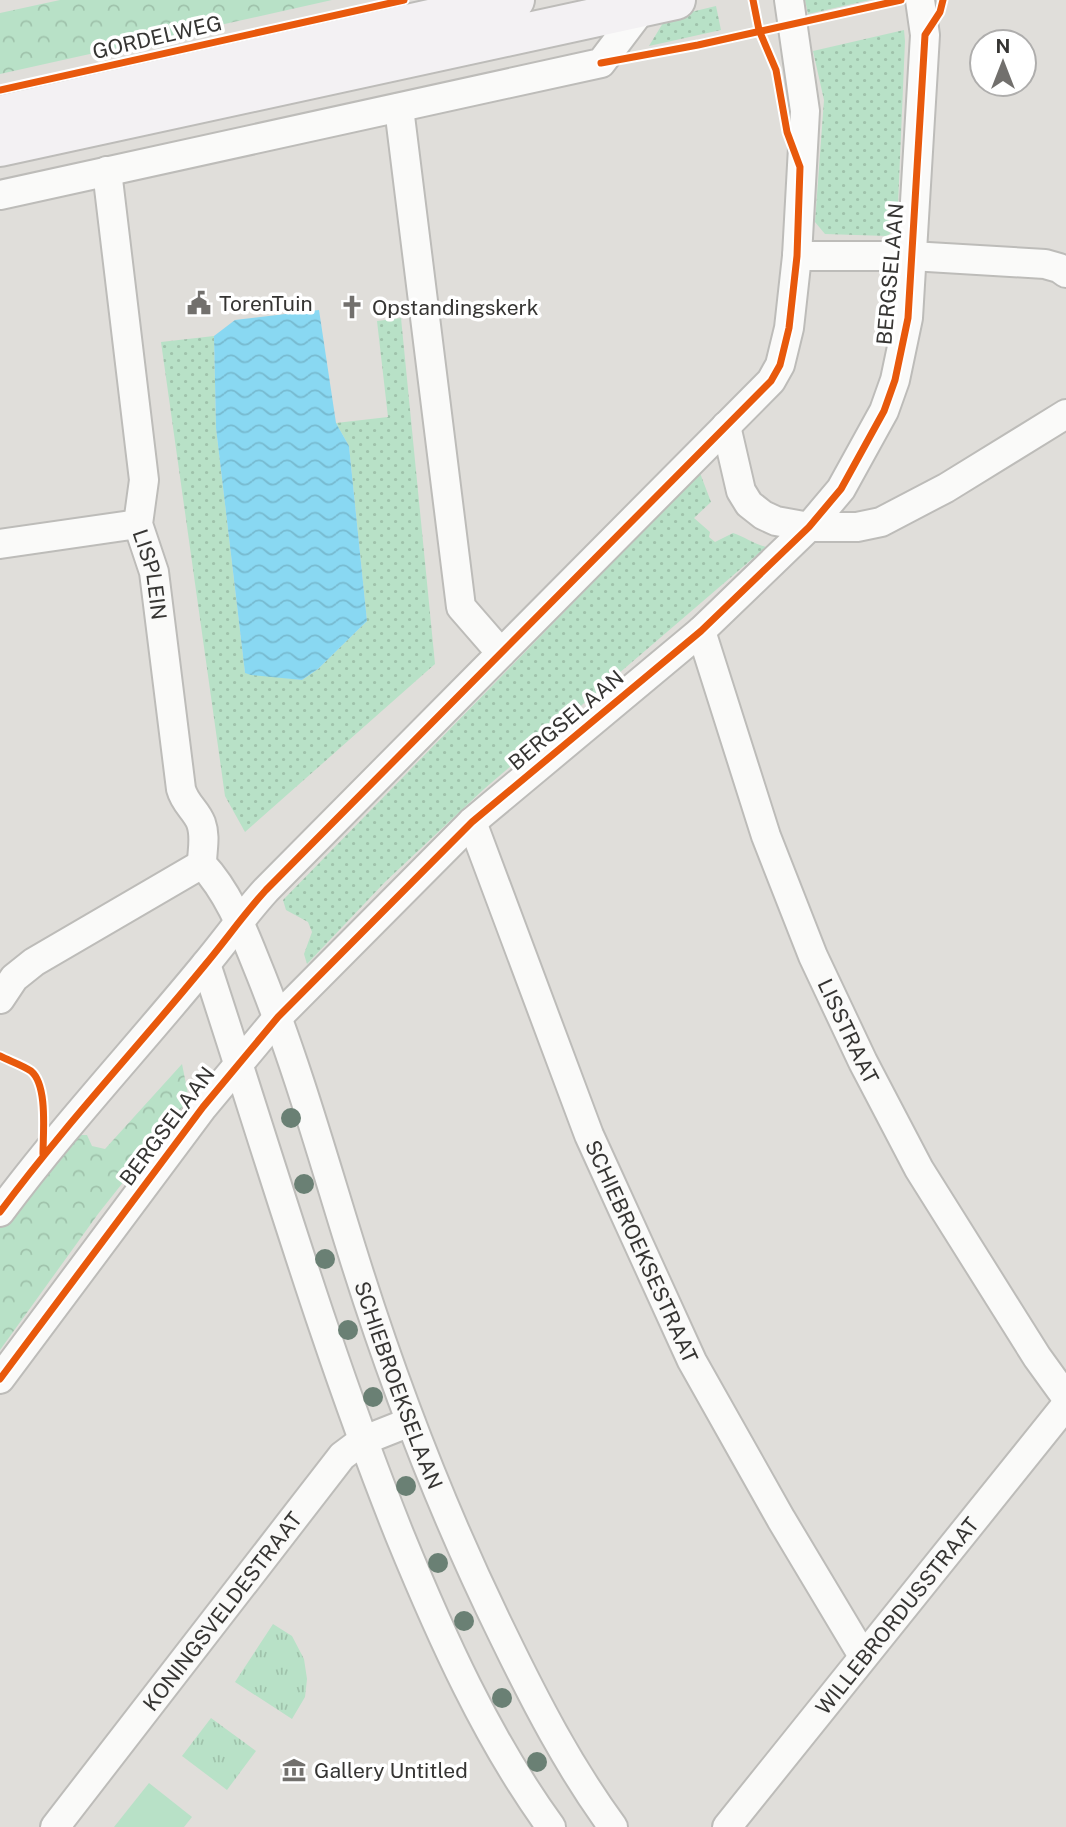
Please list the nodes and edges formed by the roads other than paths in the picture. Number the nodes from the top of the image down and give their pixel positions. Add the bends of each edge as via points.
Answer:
1 (515, 0) edge
2 (789, 0) edge
3 (920, 0) edge
4 (660, 3) edge
5 (399, 108) junction
6 (0, 115) edge
7 (0, 148) edge
8 (107, 171) junction
9 (0, 195) edge
10 (797, 256) junction
11 (911, 256) junction
12 (1066, 273) edge
13 (1066, 414) edge
14 (726, 426) junction
15 (138, 524) junction
16 (809, 527) junction
17 (0, 544) edge
18 (701, 631) junction
19 (501, 653) junction
20 (472, 821) junction
21 (202, 863) junction
22 (239, 919) junction
23 (206, 964) junction
24 (0, 999) edge
25 (278, 1017) junction
26 (238, 1063) junction
27 (0, 1212) edge
28 (0, 1379) edge
29 (1066, 1397) edge
30 (1066, 1405) edge
31 (410, 1422) junction
32 (362, 1441) junction
33 (863, 1656) junction
34 (55, 1827) edge
35 (551, 1827) edge
36 (613, 1827) edge
37 (727, 1827) edge

1 - 6 main road, GORDELWEG
2 - 10 street via 804,111
3 - 11 street, BERGSELAAN via 925,35
4 - 5 street via 601,63
4 - 7 main road
5 - 8 street
5 - 19 street via 461,607
8 - 9 street
8 - 15 street, LISPLEIN via 144,481
10 - 11 street, BERGSELAAN
10 - 14 street via 780,365 771,381
11 - 12 street, BERGSELAAN via 1045,264
11 - 16 street, BERGSELAAN via 908,318 884,411 841,489
13 - 16 street via 881,523
14 - 16 street via 737,476 749,504 776,521
14 - 19 street
15 - 17 street
15 - 21 street, LISPLEIN via 154,572 181,789 201,821
16 - 18 street, BERGSELAAN
18 - 20 street, BERGSELAAN
18 - 29 street, LISSTRAAT via 766,836 813,956 852,1038 919,1169
19 - 22 street
20 - 25 street, BERGSELAAN
20 - 33 street, SCHIEBROEKSESTRAAT via 589,1135 692,1361
21 - 22 street
21 - 24 street via 34,962 14,978
22 - 23 street
22 - 25 street, SCHIEBROEKSELAAN
23 - 26 street
23 - 27 street via 43,1154
25 - 26 street, BERGSELAAN
25 - 31 street, SCHIEBROEKSELAAN
26 - 28 street, BERGSELAAN
26 - 32 street
30 - 33 street, WILLEBRORDUSSTRAAT
31 - 32 street, KONINGSVELDESTRAAT
31 - 36 street, SCHIEBROEKSELAAN via 470,1567 522,1675 555,1737
32 - 34 street, KONINGSVELDESTRAAT via 342,1456
32 - 35 street via 463,1677 506,1758
33 - 37 street, WILLEBRORDUSSTRAAT

